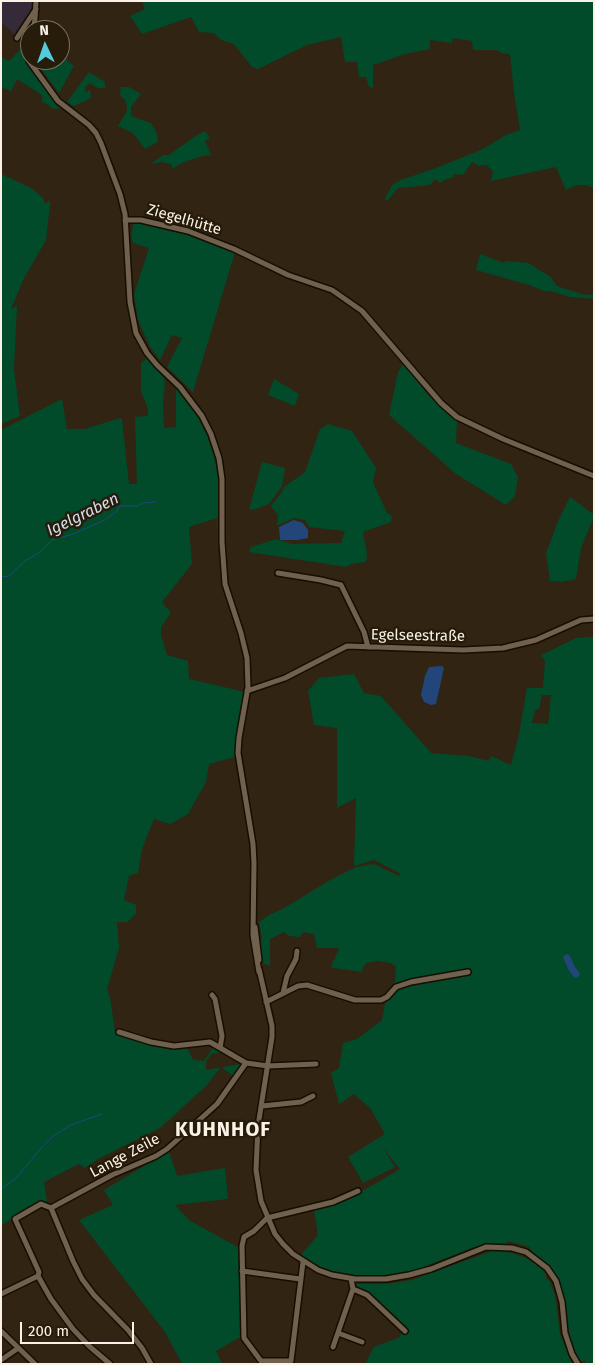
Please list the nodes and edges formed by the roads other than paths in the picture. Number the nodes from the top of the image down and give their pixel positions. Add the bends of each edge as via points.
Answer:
1 (36, 1) edge
2 (36, 9) junction
3 (34, 20) edge
4 (17, 38) dead end
5 (34, 70) edge
6 (126, 220) junction
7 (594, 476) edge
8 (278, 574) dead end
9 (594, 619) edge
10 (368, 648) junction
11 (247, 691) junction
12 (253, 918) junction
13 (297, 951) dead end
14 (259, 972) junction
15 (468, 972) dead end
16 (283, 993) junction
17 (212, 995) dead end
18 (266, 1002) junction
19 (119, 1032) dead end
20 (220, 1048) junction
21 (246, 1063) junction
22 (316, 1064) dead end
23 (268, 1066) junction
24 (314, 1096) dead end
25 (262, 1106) junction
26 (358, 1191) dead end
27 (50, 1208) junction
28 (267, 1218) junction
29 (303, 1262) junction
30 (242, 1271) junction
31 (38, 1276) junction
32 (300, 1278) junction
33 (351, 1279) junction
34 (353, 1289) junction
35 (1, 1294) edge
36 (1, 1331) edge
37 (405, 1331) dead end
38 (338, 1334) junction
39 (362, 1342) dead end
40 (333, 1347) dead end
41 (17, 1350) dead end
42 (1, 1360) edge
43 (35, 1364) edge
44 (110, 1364) edge
45 (151, 1364) edge
46 (578, 1364) edge

1 - 2 street
2 - 3 street
2 - 4 street
5 - 6 street via 58,101 89,125 101,143
6 - 7 street, Ziegelhütte via 162,224 188,232 332,290 362,311 456,417
6 - 11 street via 128,281 136,332 156,365 180,387 202,416 219,458 225,584 244,642
8 - 10 street via 340,584
9 - 10 street, Egelseestraße via 581,620 536,640 504,648
10 - 11 street, Egelseestraße via 341,648 285,678
11 - 12 street via 238,753 253,844
12 - 14 street
12 - 14 street via 254,952
13 - 16 street
14 - 18 street
15 - 16 street via 410,982 396,987 381,1000 355,1000 307,986 298,986
16 - 18 street
17 - 20 street via 222,1036
18 - 23 street via 272,1037
19 - 20 street via 151,1042 185,1046 210,1042
20 - 21 street
21 - 23 street
21 - 27 street, Lange Zeile via 217,1104 167,1149
22 - 23 street
23 - 25 street
24 - 25 street via 301,1102
25 - 28 street via 256,1170
26 - 28 street via 333,1202
27 - 31 street, Lange Zeile via 41,1204 15,1219
27 - 45 street via 82,1279 128,1330
28 - 29 street via 283,1244
28 - 30 street via 244,1237
29 - 32 street
29 - 33 street via 332,1275
30 - 32 street
30 - 32 street via 244,1338 262,1361 291,1361
31 - 35 street
31 - 44 street via 73,1329
33 - 34 street
33 - 46 street via 386,1279 431,1269 486,1247 526,1252 547,1268 556,1281 565,1333
34 - 37 street via 366,1295
34 - 38 street
36 - 43 street
38 - 39 street
38 - 40 street
41 - 42 street

